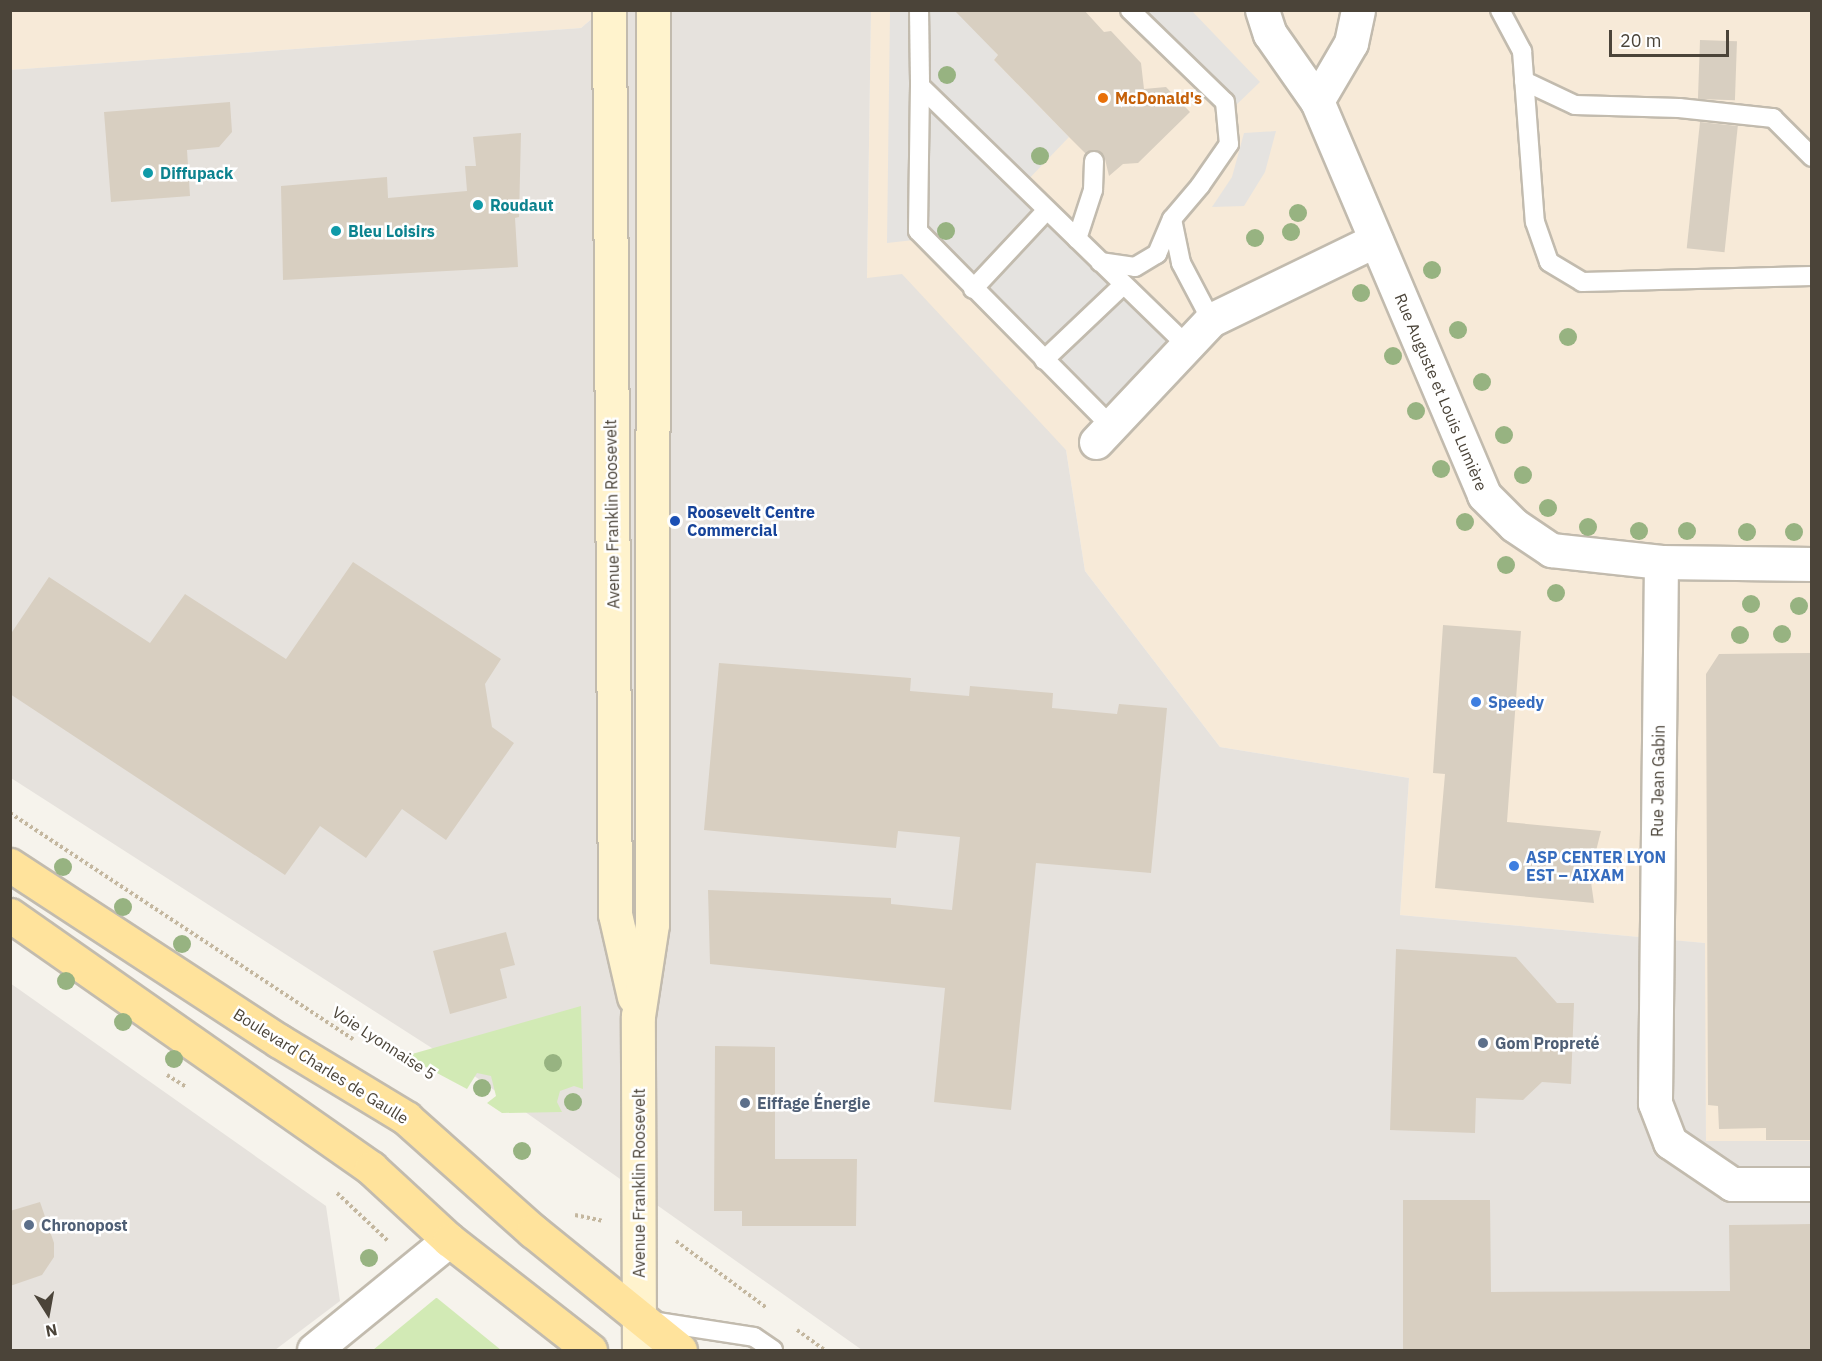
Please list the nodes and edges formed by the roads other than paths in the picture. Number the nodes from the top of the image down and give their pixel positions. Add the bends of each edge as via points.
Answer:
1 (609, 10) edge
2 (653, 10) edge
3 (919, 10) edge
4 (1130, 10) edge
5 (1262, 10) edge
6 (1358, 10) edge
7 (1500, 10) edge
8 (1524, 81) junction
9 (920, 86) junction
10 (1317, 101) junction
11 (1812, 157) edge
12 (1094, 161) dead end
13 (1047, 210) junction
14 (1172, 219) junction
15 (1077, 239) junction
16 (1376, 240) junction
17 (1100, 262) junction
18 (1812, 276) edge
19 (1123, 285) junction
20 (973, 289) junction
21 (1211, 320) junction
22 (1186, 346) junction
23 (1044, 360) junction
24 (1103, 434) joint
25 (1661, 562) junction
26 (1812, 564) edge
27 (10, 865) edge
28 (10, 915) edge
29 (638, 1016) junction
30 (1812, 1184) edge
31 (449, 1240) junction
32 (639, 1335) edge
33 (314, 1350) edge
34 (590, 1350) edge
35 (680, 1350) edge
36 (773, 1350) edge

1 - 29 street, Avenue Franklin Roosevelt via 615,914
2 - 29 street, Avenue Franklin Roosevelt via 652,924
3 - 9 lane
4 - 14 lane via 1225,102 1229,144
5 - 10 street, Rue Auguste et Louis Lumière via 1270,34
6 - 10 street via 1351,43
7 - 8 lane via 1522,51
8 - 11 lane via 1575,105 1679,108 1773,118
8 - 18 lane via 1535,222 1549,262 1582,282
9 - 13 lane
9 - 20 lane via 918,231
10 - 16 street, Rue Auguste et Louis Lumière
12 - 15 lane via 1093,190
13 - 15 lane
13 - 20 lane
14 - 17 lane via 1157,254 1135,267
14 - 21 lane via 1181,263
15 - 17 lane
16 - 21 street
16 - 25 street, Rue Auguste et Louis Lumière via 1484,495 1514,525 1551,550
17 - 19 lane
19 - 22 lane
19 - 23 lane
20 - 23 lane
21 - 22 street
22 - 24 street
23 - 24 lane
25 - 26 street, Rue Auguste et Louis Lumière
25 - 30 street, Rue Jean Gabin via 1654,1102 1670,1142 1732,1184
27 - 32 main road, Boulevard Charles de Gaulle via 279,1041 406,1118
28 - 31 main road via 372,1168
29 - 32 street, Avenue Franklin Roosevelt
31 - 33 street
31 - 34 main road
32 - 35 main road, Boulevard Charles de Gaulle
32 - 36 lane via 754,1337

